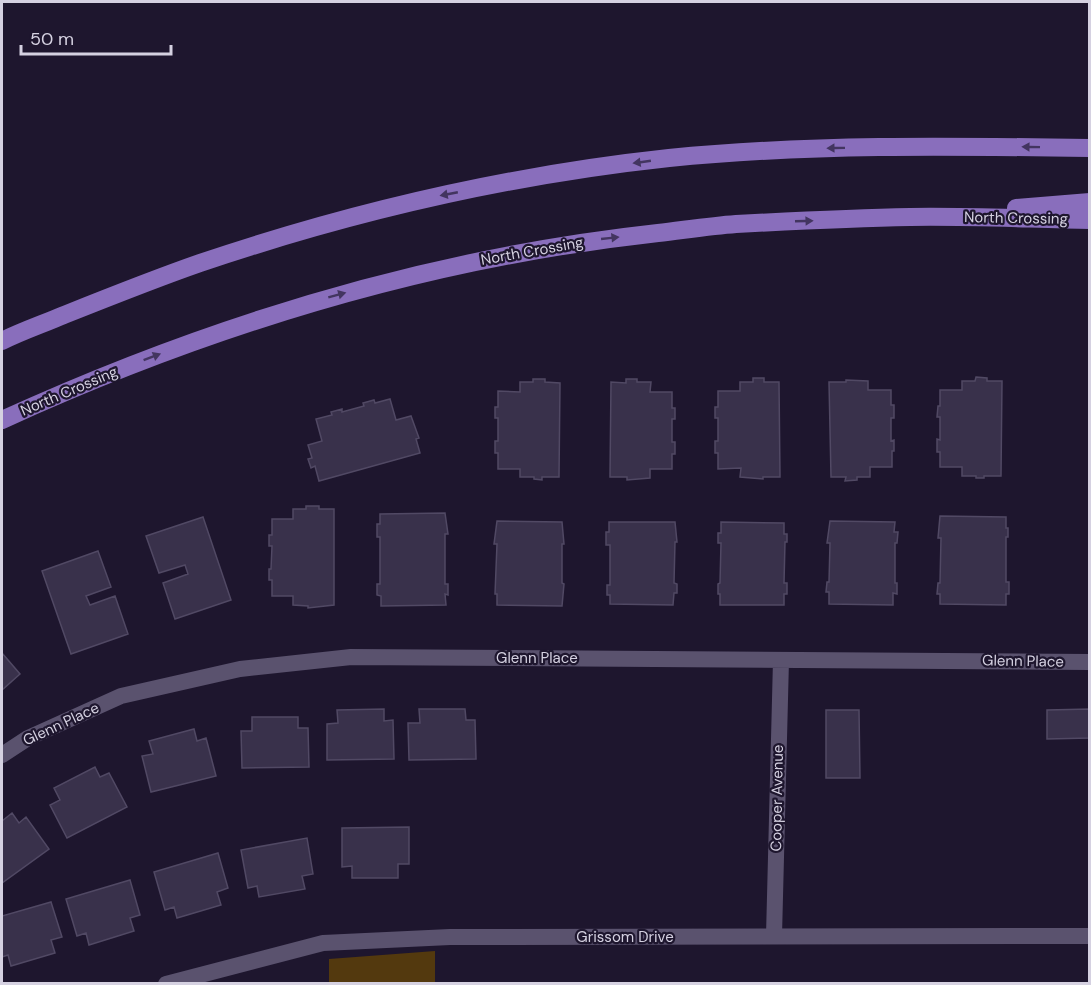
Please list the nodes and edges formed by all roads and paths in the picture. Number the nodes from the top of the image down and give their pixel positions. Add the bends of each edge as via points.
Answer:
1 (1089, 148) edge
2 (1089, 202) edge
3 (910, 217) junction
4 (1089, 220) edge
5 (2, 341) edge
6 (2, 420) edge
7 (781, 660) junction
8 (1089, 662) edge
9 (2, 755) edge
10 (774, 936) junction
11 (1089, 936) edge
12 (166, 984) edge

1 -> 5 main road via 806,149 669,158 533,178 398,205 268,240 137,285
2 - 3 main road
3 - 4 main road, North Crossing
6 -> 3 main road, North Crossing via 200,338 328,297 459,264 596,239 733,224
7 - 8 street, Glenn Place
7 - 9 street, Glenn Place via 363,657 240,669 121,696 28,738
7 - 10 street, Cooper Avenue
10 - 11 street, Grissom Drive
10 - 12 street, Grissom Drive via 450,937 323,943

